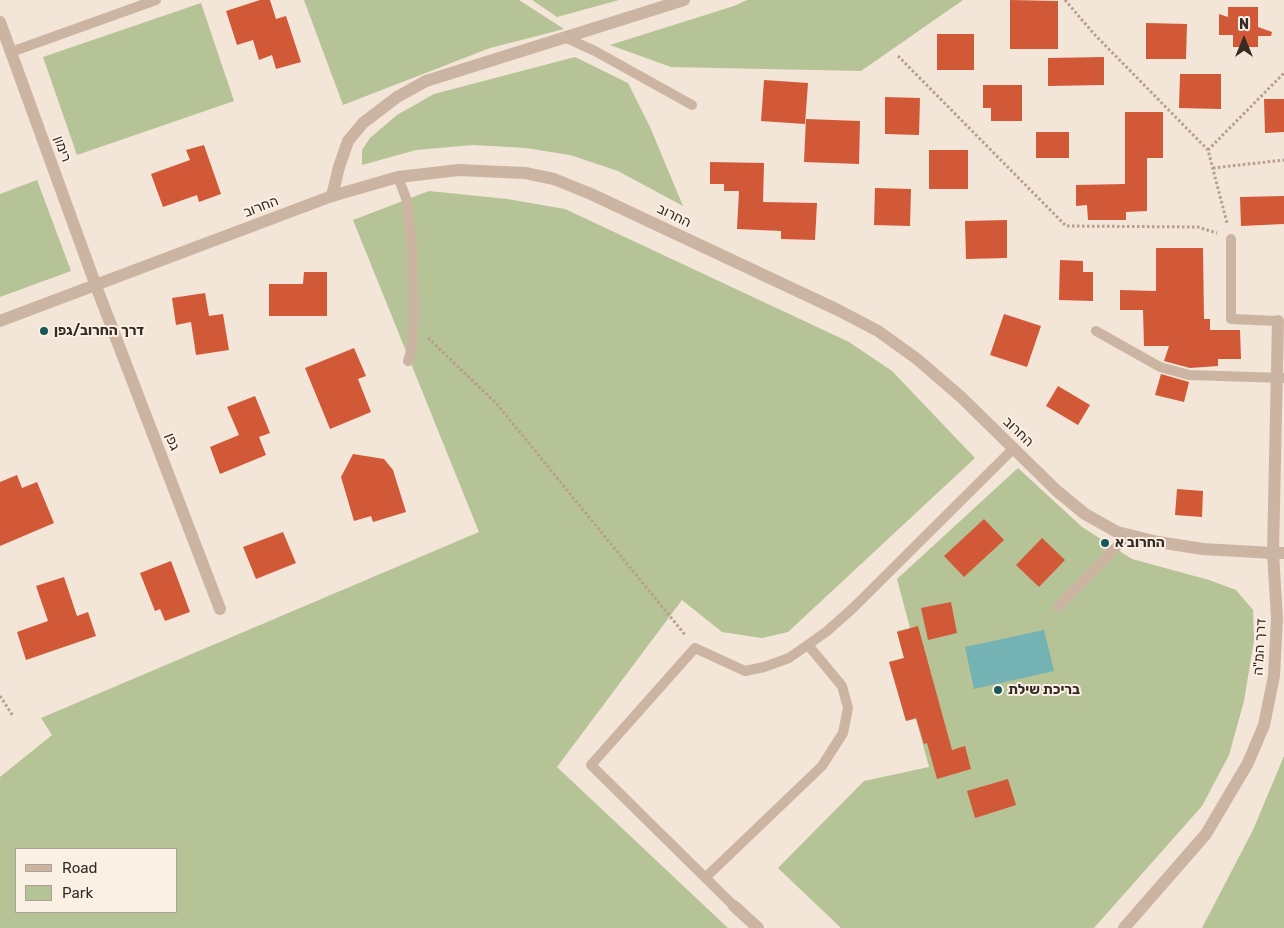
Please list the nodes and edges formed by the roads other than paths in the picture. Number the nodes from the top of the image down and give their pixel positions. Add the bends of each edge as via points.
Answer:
1 (156, 0) edge
2 (684, 0) edge
3 (0, 22) edge
4 (564, 36) junction
5 (11, 52) junction
6 (692, 105) dead end
7 (398, 177) junction
8 (332, 196) junction
9 (1231, 239) road end
10 (96, 286) junction
11 (0, 321) edge
12 (1278, 321) joint
13 (1096, 331) dead end
14 (408, 361) dead end
15 (1280, 378) edge
16 (1014, 448) junction
17 (1129, 534) junction
18 (1278, 553) edge
19 (1058, 607) dead end
20 (220, 609) dead end
21 (808, 645) junction
22 (706, 876) junction
23 (734, 906) joint
24 (1127, 927) edge
25 (758, 928) edge

1 - 5 lane
2 - 4 street
3 - 5 street, רימון
4 - 6 lane
4 - 8 street via 426,81 397,97 363,123 348,141
5 - 10 street, רימון
7 - 8 street, החרוב
7 - 14 lane via 407,201 412,248 413,324
7 - 16 street, החרוב via 459,170 496,170 554,179 591,194 878,331 924,365
8 - 10 street, החרוב
9 - 12 lane via 1231,319
10 - 11 street, החרוב
10 - 20 street, גפן
12 - 15 street, דרך המ"ה
13 - 15 lane via 1160,368 1189,375
15 - 18 street, דרך המ"ה
16 - 17 street, החרוב via 1085,514 1118,532
16 - 21 lane via 852,609
17 - 18 street, החרוב via 1203,549
17 - 19 lane
18 - 24 street, דרך המ"ה via 1274,676 1264,725 1248,764 1206,834
21 - 22 lane via 842,686 848,708 843,732 822,766
21 - 22 lane via 789,658 745,671 695,648 591,765
22 - 23 lane
23 - 25 street

